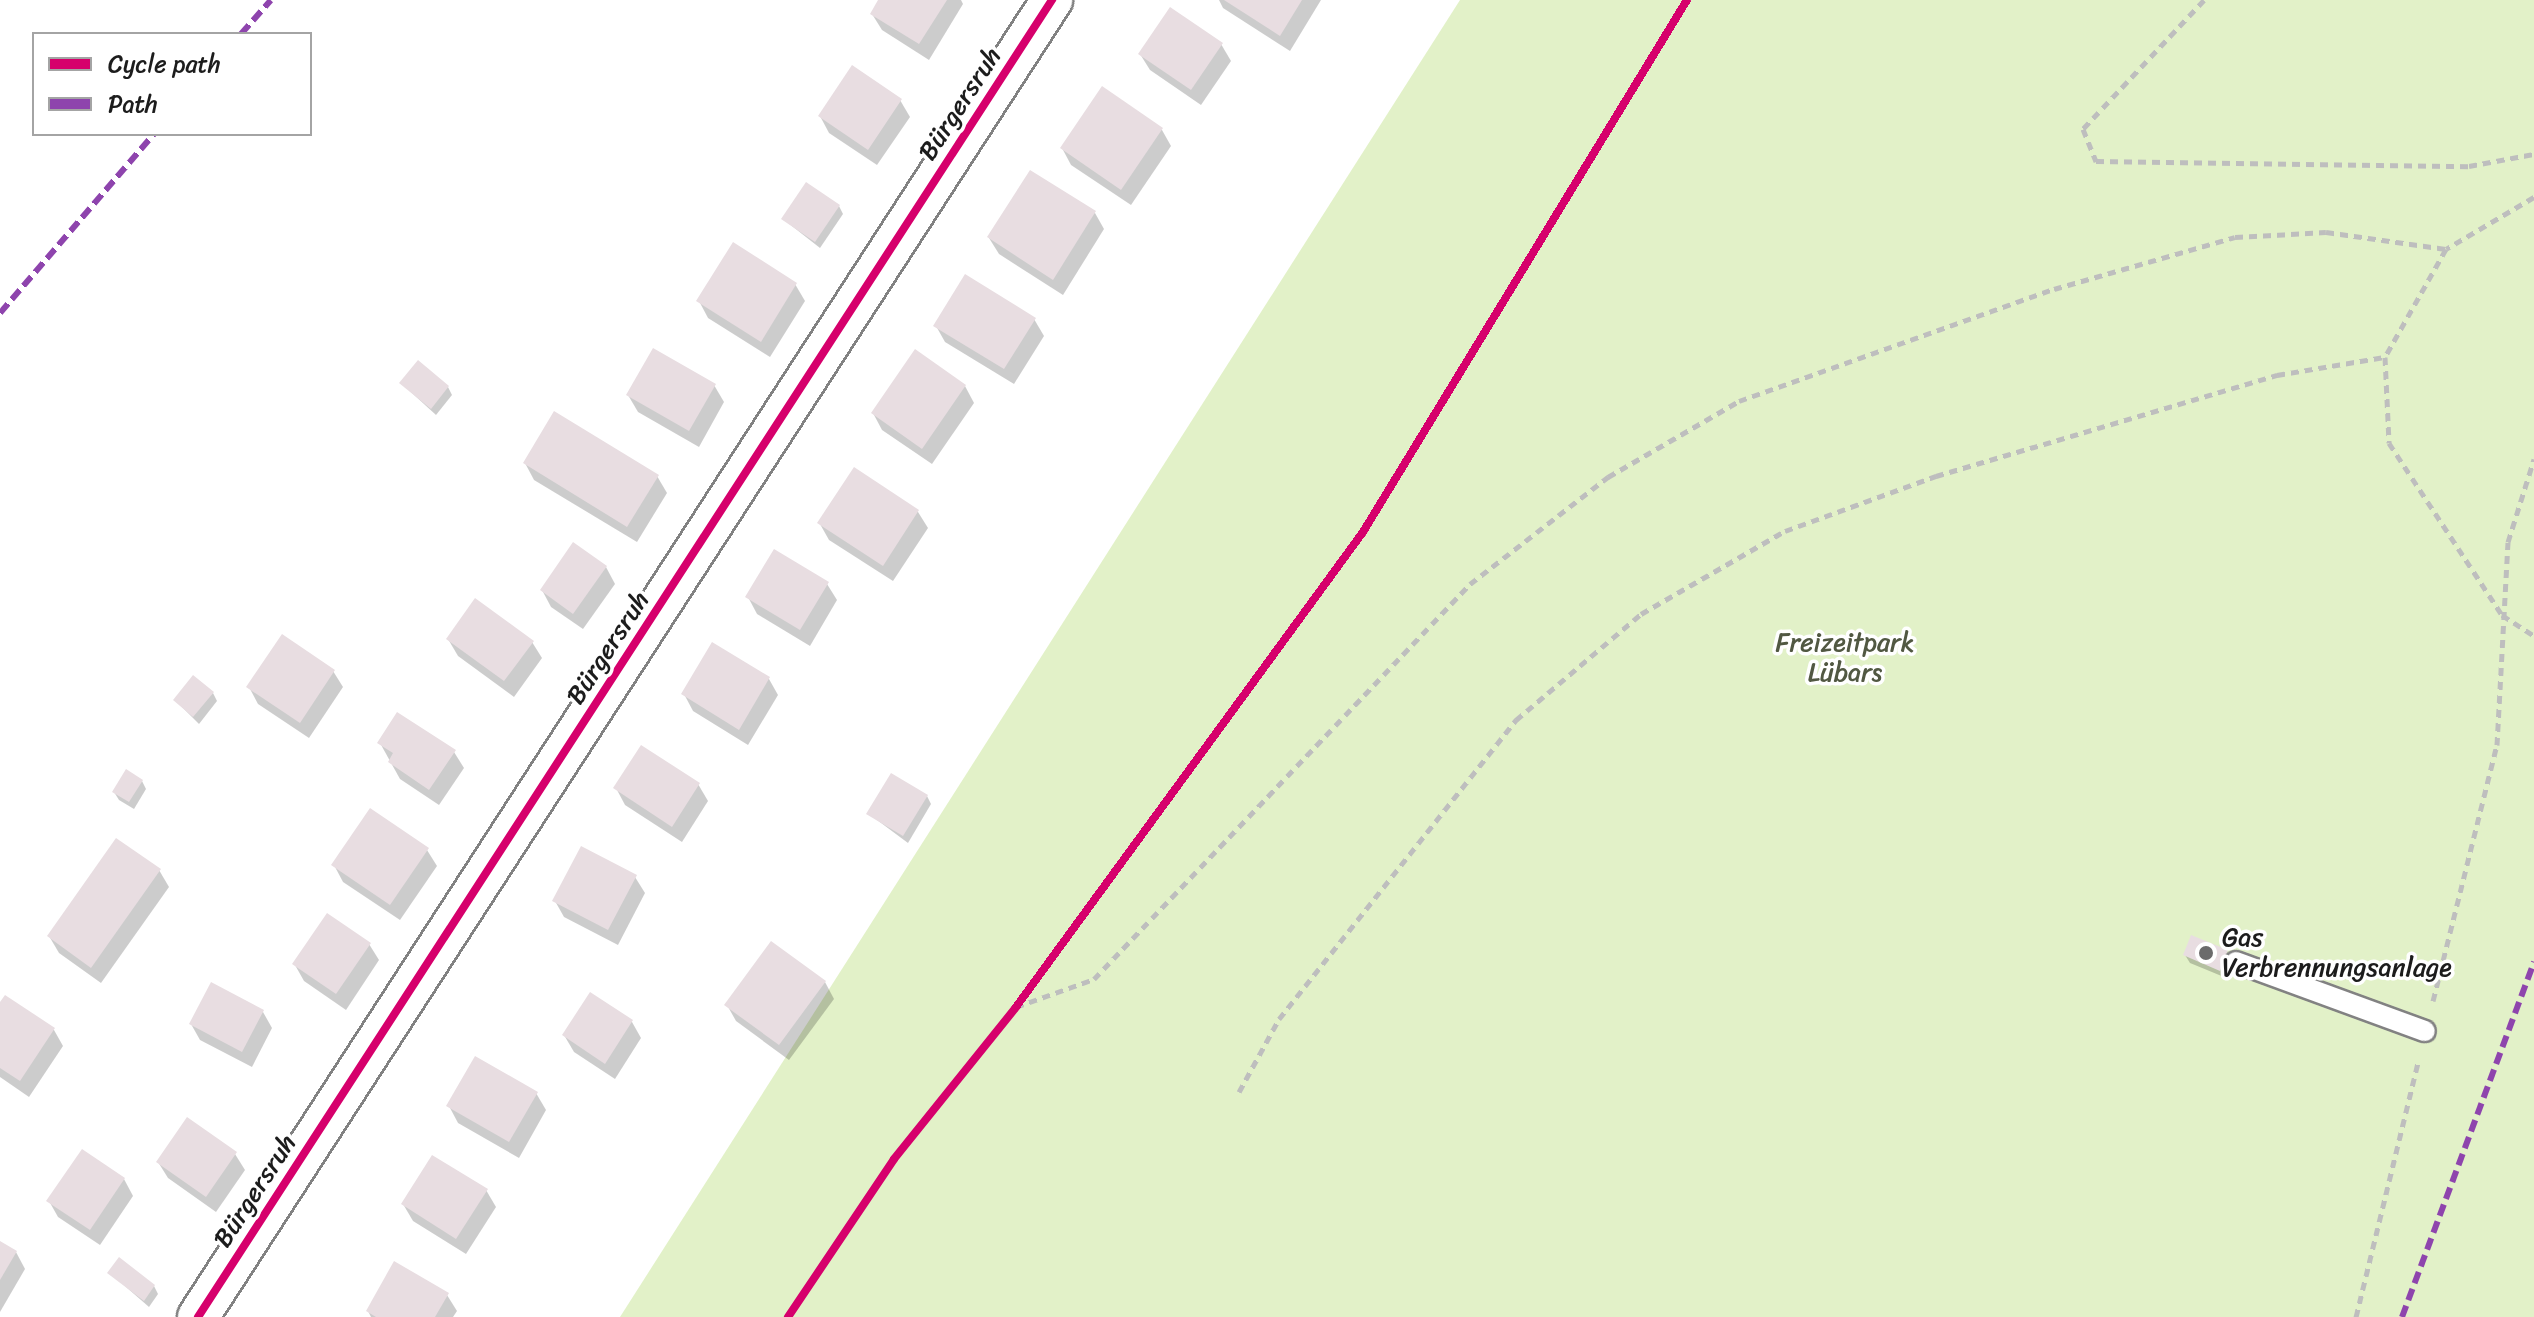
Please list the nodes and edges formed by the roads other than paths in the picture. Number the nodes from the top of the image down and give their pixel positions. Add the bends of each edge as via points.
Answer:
1 (1052, 0) edge
2 (2236, 962) dead end
3 (2425, 1031) road end
4 (198, 1317) edge

1 - 4 street, Bürgersruh
2 - 3 lane

